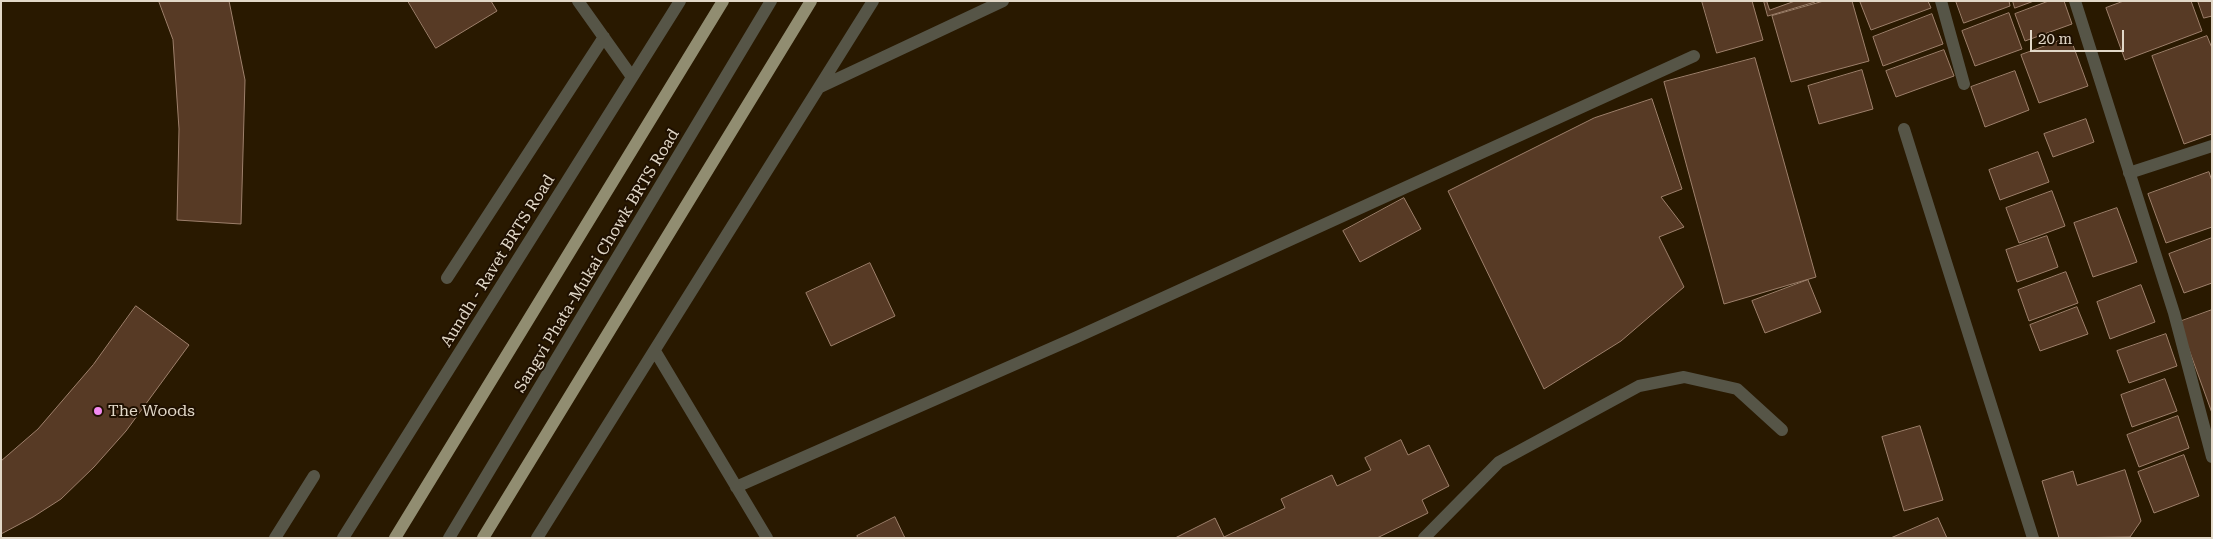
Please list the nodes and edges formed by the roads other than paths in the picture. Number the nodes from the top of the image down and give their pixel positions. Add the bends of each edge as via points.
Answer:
1 (578, 1) edge
2 (680, 1) edge
3 (723, 1) edge
4 (771, 1) edge
5 (811, 1) edge
6 (874, 1) edge
7 (1003, 1) edge
8 (1941, 1) edge
9 (2075, 1) edge
10 (604, 38) junction
11 (1694, 56) dead end
12 (632, 77) junction
13 (1964, 84) dead end
14 (820, 87) junction
15 (1904, 129) dead end
16 (2212, 146) edge
17 (2129, 173) junction
18 (447, 278) dead end
19 (655, 351) junction
20 (1782, 430) dead end
21 (2212, 457) edge
22 (314, 476) dead end
23 (736, 487) junction
24 (275, 538) edge
25 (342, 538) edge
26 (395, 538) edge
27 (449, 538) edge
28 (483, 538) edge
29 (537, 538) edge
30 (766, 538) edge
31 (1424, 538) edge
32 (2033, 538) edge

1 - 10 street
2 - 12 street, Aundh - Ravet BRTS Road
3 - 26 main road
4 - 27 street, Sangvi Phata-Mukai Chowk BRTS Road
5 - 28 main road
6 - 14 street
7 - 14 street
8 - 13 street
9 - 17 street
10 - 12 street
10 - 18 street
11 - 23 street via 1077,337
12 - 25 street, Aundh - Ravet BRTS Road
14 - 19 street
15 - 32 street
16 - 17 street
17 - 21 street via 2174,313
19 - 23 street
19 - 29 street
20 - 31 street via 1737,389 1684,377 1639,386 1499,462
22 - 24 street
23 - 30 street

